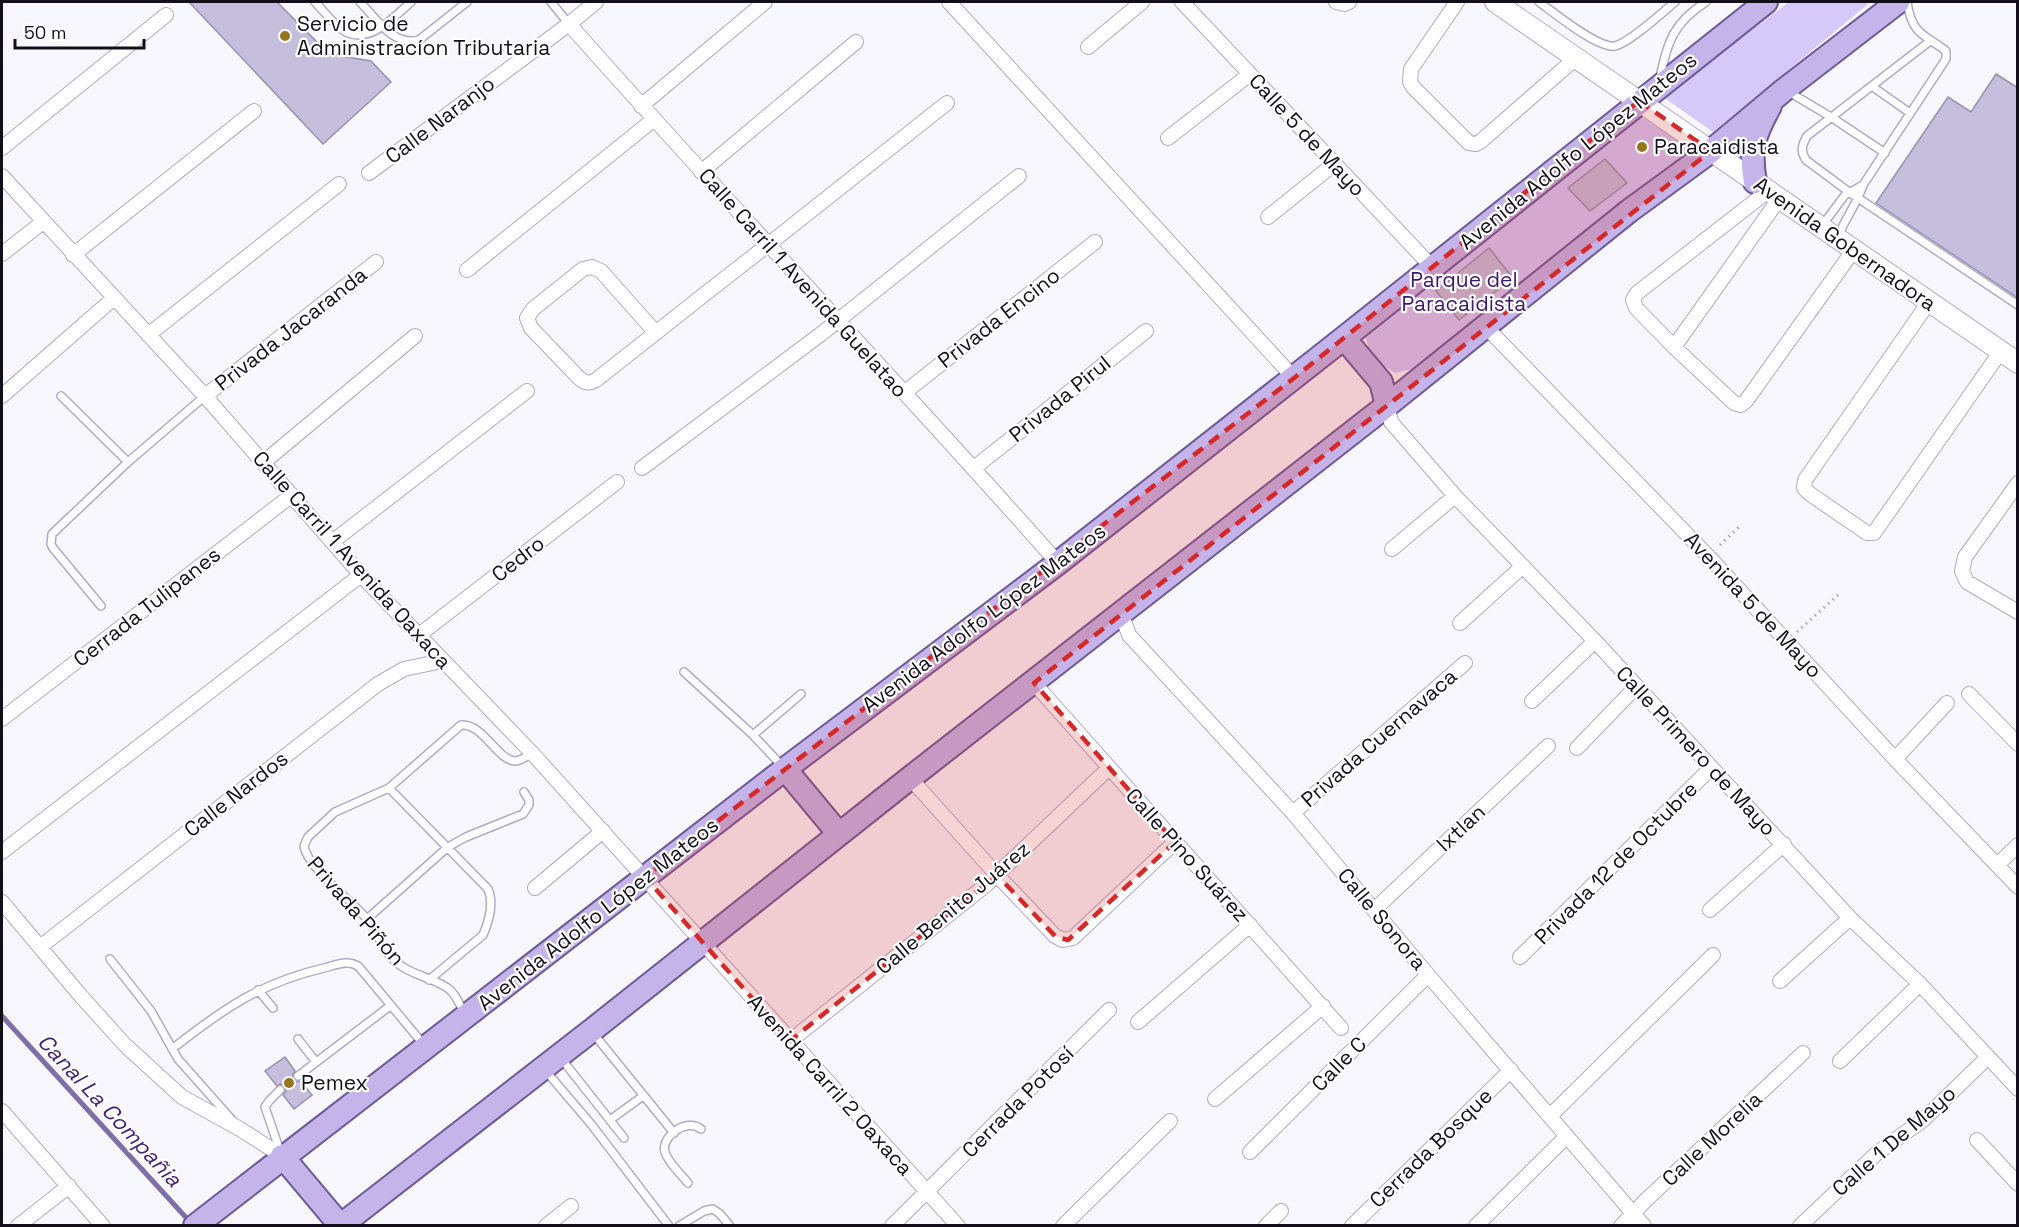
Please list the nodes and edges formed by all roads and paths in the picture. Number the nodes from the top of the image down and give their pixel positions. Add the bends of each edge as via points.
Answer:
1 (315, 2) edge
2 (360, 2) edge
3 (411, 2) edge
4 (467, 2) edge
5 (551, 2) edge
6 (596, 2) edge
7 (765, 2) edge
8 (949, 2) edge
9 (1142, 2) edge
10 (1182, 2) edge
11 (1336, 2) edge
12 (1349, 2) edge
13 (1457, 2) edge
14 (1495, 2) edge
15 (1539, 2) edge
16 (1675, 2) edge
17 (1706, 2) edge
18 (1766, 2) edge
19 (1898, 2) edge
20 (1907, 2) edge
21 (1876, 12) edge
22 (166, 15) dead end
23 (569, 24) junction
24 (383, 26) junction
25 (1930, 41) junction
26 (856, 42) dead end
27 (1088, 46) dead end
28 (1576, 58) junction
29 (1250, 74) junction
30 (1659, 86) junction
31 (1873, 87) junction
32 (1780, 93) junction
33 (1639, 101) junction
34 (947, 104) dead end
35 (641, 106) junction
36 (254, 111) dead end
37 (1911, 113) junction
38 (1831, 117) junction
39 (653, 120) junction
40 (1168, 138) dead end
41 (2, 148) edge
42 (1711, 151) junction
43 (1885, 153) junction
44 (1334, 164) junction
45 (701, 172) junction
46 (369, 173) dead end
47 (2, 176) edge
48 (1019, 176) dead end
49 (339, 184) dead end
50 (1863, 185) junction
51 (1767, 190) junction
52 (1849, 192) junction
53 (1859, 198) junction
54 (1268, 217) dead end
55 (43, 222) junction
56 (1820, 228) junction
57 (1837, 239) junction
58 (1095, 242) dead end
59 (769, 243) junction
60 (1853, 251) junction
61 (2, 254) edge
62 (73, 255) junction
63 (376, 262) dead end
64 (1433, 268) junction
65 (467, 270) dead end
66 (114, 298) junction
67 (1929, 302) junction
68 (2018, 305) edge
69 (837, 321) junction
70 (1485, 326) junction
71 (1146, 330) dead end
72 (656, 333) junction
73 (148, 335) junction
74 (415, 336) dead end
75 (1344, 338) junction
76 (1674, 347) junction
77 (2001, 351) junction
78 (2018, 363) edge
79 (1294, 378) junction
80 (527, 391) dead end
81 (904, 393) junction
82 (2, 396) edge
83 (61, 396) dead end
84 (205, 396) junction
85 (1387, 405) junction
86 (128, 462) junction
87 (264, 462) junction
88 (642, 468) dead end
89 (974, 468) junction
90 (617, 482) dead end
91 (2018, 483) edge
92 (292, 495) junction
93 (1455, 496) junction
94 (1740, 526) dead end
95 (332, 542) junction
96 (1392, 549) dead end
97 (1708, 556) junction
98 (1058, 563) junction
99 (1523, 566) junction
100 (361, 575) junction
101 (1839, 594) dead end
102 (101, 606) dead end
103 (2018, 612) edge
104 (1121, 613) junction
105 (1460, 623) dead end
106 (419, 635) junction
107 (1595, 641) junction
108 (1786, 642) junction
109 (442, 661) junction
110 (1465, 663) dead end
111 (684, 672) dead end
112 (1034, 682) junction
113 (1636, 687) junction
114 (801, 694) dead end
115 (1969, 694) dead end
116 (1532, 701) dead end
117 (1947, 703) dead end
118 (2, 719) edge
119 (753, 735) junction
120 (2018, 744) edge
121 (1548, 746) dead end
122 (1577, 748) dead end
123 (532, 753) junction
124 (1895, 759) junction
125 (1109, 768) junction
126 (1711, 768) junction
127 (785, 769) junction
128 (910, 778) junction
129 (389, 788) junction
130 (524, 792) dead end
131 (1293, 813) junction
132 (603, 831) junction
133 (839, 834) junction
134 (1175, 842) junction
135 (1784, 844) junction
136 (2018, 845) edge
137 (448, 847) junction
138 (2, 852) edge
139 (1997, 865) junction
140 (997, 875) junction
141 (645, 877) junction
142 (2018, 887) edge
143 (535, 888) dead end
144 (2, 902) edge
145 (1375, 909) junction
146 (1710, 910) dead end
147 (1850, 918) junction
148 (367, 919) junction
149 (1250, 925) junction
150 (702, 943) junction
151 (40, 947) junction
152 (1713, 956) dead end
153 (1520, 957) dead end
154 (110, 959) dead end
155 (1428, 975) junction
156 (429, 980) junction
157 (1780, 981) dead end
158 (1920, 984) junction
159 (258, 990) junction
160 (390, 1005) junction
161 (1323, 1006) junction
162 (273, 1008) dead end
163 (1109, 1010) dead end
164 (466, 1016) junction
165 (1138, 1022) dead end
166 (1341, 1028) dead end
167 (591, 1031) junction
168 (298, 1039) dead end
169 (790, 1041) junction
170 (426, 1047) junction
171 (172, 1049) junction
172 (1803, 1053) dead end
173 (1988, 1057) junction
174 (1840, 1061) dead end
175 (316, 1062) junction
176 (551, 1062) junction
177 (1511, 1070) junction
178 (298, 1076) dead end
179 (2018, 1089) edge
180 (280, 1090) dead end
181 (643, 1096) junction
182 (1215, 1100) dead end
183 (2, 1111) edge
184 (1550, 1116) junction
185 (610, 1120) junction
186 (1170, 1121) dead end
187 (240, 1129) junction
188 (701, 1129) dead end
189 (674, 1133) junction
190 (1567, 1136) junction
191 (624, 1138) dead end
192 (1977, 1140) dead end
193 (1250, 1152) dead end
194 (282, 1156) junction
195 (688, 1183) dead end
196 (2018, 1185) edge
197 (69, 1186) junction
198 (927, 1193) junction
199 (571, 1206) dead end
200 (1281, 1211) dead end
201 (1634, 1213) junction
202 (340, 1225) edge
203 (18, 1226) edge
204 (103, 1226) edge
205 (195, 1226) edge
206 (546, 1226) edge
207 (669, 1226) edge
208 (679, 1226) edge
209 (730, 1226) edge
210 (892, 1226) edge
211 (958, 1226) edge
212 (1063, 1226) edge
213 (1266, 1226) edge
214 (1352, 1226) edge
215 (1476, 1226) edge
216 (1621, 1226) edge
217 (1644, 1226) edge
218 (1800, 1226) edge

1 - 24 lane via 346,32 362,34
2 - 24 lane
3 - 24 lane
4 - 24 lane via 419,40 394,38
5 - 23 lane, Calle Carril 1 Avenida Guelatao
6 - 23 street, Calle Naranjo
7 - 35 street
8 - 79 street
9 - 27 street
10 - 29 street, Calle 5 de Mayo
11 - 12 street
13 - 28 street via 1409,77 1413,87 1469,143 1479,142
14 - 28 street, Avenida Gobernadora
15 - 16 lane via 1595,40 1614,46
17 - 30 lane via 1674,31
18 - 30 main road, Avenida Adolfo López Mateos
19 - 21 main road
20 - 25 lane via 1915,26
21 - 32 main road
22 - 41 street
23 - 35 street, Calle Carril 1 Avenida Guelatao
23 - 46 street, Calle Naranjo
25 - 31 lane
25 - 37 lane via 1946,51 1946,59
26 - 45 street
28 - 33 street, Avenida Gobernadora
29 - 40 street
29 - 44 street, Calle 5 de Mayo
30 - 33 main road, Avenida Adolfo López Mateos
31 - 37 lane
31 - 38 lane
32 - 38 lane
32 - 42 main road
32 - 51 main road via 1760,123 1752,146 1752,163
33 - 42 street, Avenida Gobernadora
33 - 64 main road, Avenida Adolfo López Mateos
34 - 59 street
35 - 39 street, Calle Carril 1 Avenida Guelatao
36 - 62 street
37 - 43 lane
38 - 43 lane
38 - 52 lane via 1807,136 1803,155
39 - 45 street, Calle Carril 1 Avenida Guelatao
39 - 65 street
42 - 51 street, Avenida Gobernadora
42 - 70 main road
43 - 50 lane
44 - 54 street
44 - 64 street, Calle 5 de Mayo
45 - 59 street, Calle Carril 1 Avenida Guelatao
47 - 55 street, Calle Carril 1 Avenida Oaxaca
48 - 69 street
49 - 73 street
50 - 52 lane
50 - 53 lane
51 - 56 street, Avenida Gobernadora
51 - 76 street
51 - 76 street via 1635,296 1636,308
52 - 53 lane
52 - 56 lane
53 - 57 lane
53 - 68 lane
55 - 61 street
55 - 62 street, Calle Carril 1 Avenida Oaxaca
56 - 57 street, Avenida Gobernadora
57 - 60 street, Avenida Gobernadora
58 - 81 street, Privada Encino
59 - 69 street, Calle Carril 1 Avenida Guelatao
59 - 72 street
60 - 67 street, Avenida Gobernadora
60 - 76 street via 1743,404 1734,404
62 - 66 street, Calle Carril 1 Avenida Oaxaca
63 - 84 street, Privada Jacaranda
64 - 75 main road, Avenida Adolfo López Mateos
66 - 73 street, Calle Carril 1 Avenida Oaxaca
66 - 82 street
67 - 77 street, Avenida Gobernadora
67 - 77 street via 1805,480 1804,488 1810,494 1867,533 1874,534
69 - 81 street, Calle Carril 1 Avenida Guelatao
69 - 88 street
70 - 85 main road
70 - 97 street, Avenida 5 de Mayo
71 - 89 street, Privada Pirul
72 - 72 street via 601,271 592,267 583,269 532,309 527,318 531,328 587,383
73 - 84 street, Calle Carril 1 Avenida Oaxaca
74 - 87 street
75 - 79 main road, Avenida Adolfo López Mateos
75 - 85 main road via 1381,382
77 - 78 street, Avenida Gobernadora
79 - 98 main road, Avenida Adolfo López Mateos
80 - 95 street
81 - 89 street, Calle Carril 1 Avenida Guelatao
83 - 86 lane
84 - 86 lane
84 - 87 street, Calle Carril 1 Avenida Oaxaca
85 - 93 street, Calle Primero de Mayo via 1391,422
85 - 104 main road
86 - 102 lane via 54,530 50,539 53,548
87 - 92 street, Calle Carril 1 Avenida Oaxaca
89 - 98 street, Calle Carril 1 Avenida Guelatao
90 - 106 street, Cedro
91 - 103 street via 1965,557 1962,571 1967,582
92 - 95 street, Calle Carril 1 Avenida Oaxaca
92 - 118 street, Cerrada Tulipanes
93 - 96 street
93 - 99 street, Calle Primero de Mayo
94 - 97 path
95 - 100 street, Calle Carril 1 Avenida Oaxaca
97 - 108 street, Avenida 5 de Mayo
98 - 127 main road, Avenida Adolfo López Mateos
99 - 105 street
99 - 107 street, Calle Primero de Mayo
100 - 106 street, Calle Carril 1 Avenida Oaxaca
100 - 138 street
101 - 108 path
104 - 112 main road
104 - 131 street, Calle Sonora via 1129,635
106 - 109 street, Calle Carril 1 Avenida Oaxaca
107 - 113 street, Calle Primero de Mayo
107 - 116 street
108 - 124 street, Avenida 5 de Mayo
109 - 123 street, Calle Carril 1 Avenida Oaxaca
109 - 151 street, Calle Nardos via 404,669 378,684
110 - 131 street, Privada Cuernavaca
111 - 119 lane
112 - 125 street, Calle Pino Suárez
112 - 128 main road
113 - 122 street
113 - 126 street, Calle Primero de Mayo
114 - 119 lane
115 - 120 street
117 - 124 street
119 - 127 lane
121 - 145 street, Ixtlan
123 - 129 lane, Privada Piñón via 510,760 474,728 461,725
123 - 132 street, Calle Carril 1 Avenida Oaxaca
124 - 139 street, Avenida 5 de Mayo
125 - 134 street, Calle Pino Suárez
125 - 140 street, Calle Benito Juárez
126 - 135 street, Calle Primero de Mayo
126 - 153 street, Privada 12 de Octubre
127 - 133 main road
127 - 141 main road, Avenida Adolfo López Mateos
128 - 133 main road
128 - 140 street
129 - 137 lane
129 - 148 lane, Privada Piñón via 336,812 308,837 304,846 329,881
130 - 137 lane via 529,805 523,814
131 - 145 street, Calle Sonora
132 - 141 street, Calle Carril 1 Avenida Oaxaca
132 - 143 street
133 - 150 main road
134 - 140 street via 1073,938 1063,940
134 - 149 street, Calle Pino Suárez
135 - 146 street
135 - 147 street, Calle Primero de Mayo
136 - 139 street
137 - 148 lane
137 - 156 lane via 488,889 491,905 483,935
139 - 142 street, Avenida 5 de Mayo
140 - 169 street, Calle Benito Juárez
141 - 150 street, Calle Carril 1 Avenida Oaxaca
141 - 164 main road, Avenida Adolfo López Mateos
144 - 151 street
145 - 155 street, Calle Sonora
147 - 157 street
147 - 158 street, Calle Primero de Mayo
148 - 156 lane, Privada Piñón via 392,958
149 - 161 street, Calle Pino Suárez
149 - 165 street
150 - 167 main road
150 - 169 street, Avenida Carril 2 Oaxaca
151 - 187 street via 125,1045 182,1097
152 - 184 street
154 - 171 lane via 150,1011
155 - 177 street, Calle Sonora
155 - 193 street, Calle C
156 - 164 lane, Privada Piñón via 452,992
158 - 173 street, Calle Primero de Mayo
158 - 174 street
159 - 160 lane via 297,974 350,962 359,967
159 - 162 lane
159 - 171 lane via 218,1013
160 - 170 lane
160 - 175 lane
161 - 166 street, Calle Pino Suárez
161 - 182 street
163 - 198 street, Cerrada Potosí
164 - 170 main road, Avenida Adolfo López Mateos
167 - 176 main road
167 - 181 lane
168 - 175 lane
169 - 198 street, Avenida Carril 2 Oaxaca
170 - 194 main road, Avenida Adolfo López Mateos
171 - 187 lane
172 - 201 street, Calle Morelia
173 - 179 street, Calle Primero de Mayo
173 - 218 street, Calle 1 De Mayo via 1923,1120 1877,1152
175 - 178 lane
176 - 185 lane
176 - 202 main road
176 - 207 lane via 591,1124
177 - 184 street, Calle Sonora
177 - 214 street, Cerrada Bosque
180 - 194 lane via 267,1104 266,1111
181 - 185 lane
181 - 189 lane
183 - 197 street
184 - 190 street, Calle Sonora
185 - 191 lane
186 - 212 street
187 - 194 street
188 - 189 lane via 687,1124
189 - 195 lane via 665,1144 665,1152
190 - 201 street, Calle Sonora
190 - 215 street
192 - 196 street
194 - 202 main road
194 - 205 main road, Avenida Adolfo López Mateos
197 - 203 street
197 - 204 street
198 - 210 street
198 - 211 street, Avenida Carril 2 Oaxaca
199 - 206 street
200 - 213 street
201 - 216 street, Calle Morelia
201 - 217 street, Calle Sonora
208 - 209 lane via 713,1209

